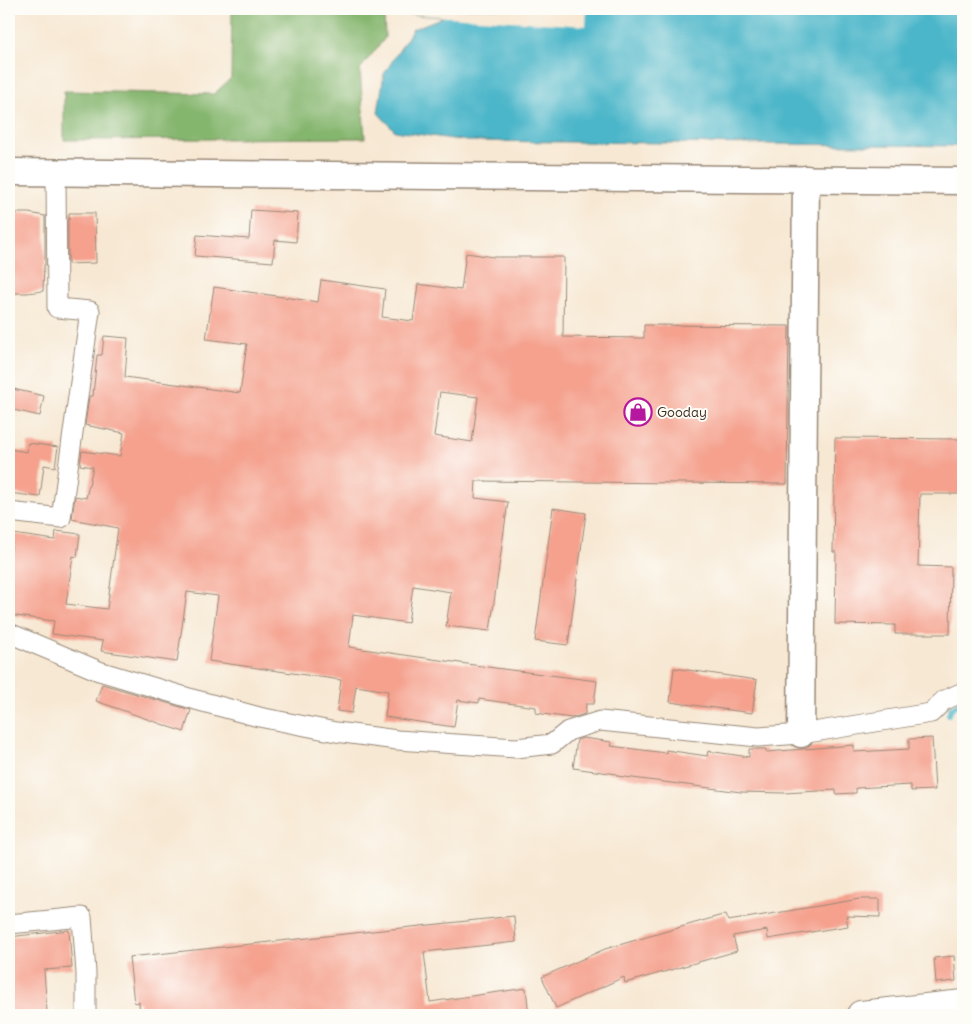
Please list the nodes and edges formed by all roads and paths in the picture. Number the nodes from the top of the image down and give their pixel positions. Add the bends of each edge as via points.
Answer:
1 (9, 172) edge
2 (56, 172) junction
3 (806, 180) junction
4 (963, 181) edge
5 (9, 512) edge
6 (9, 633) edge
7 (963, 692) edge
8 (800, 734) junction
9 (9, 924) edge
10 (963, 1004) edge
11 (899, 1013) edge
12 (86, 1015) edge
13 (861, 1015) edge

1 - 2 street
2 - 3 street
2 - 5 street via 57,308 90,311 61,518
3 - 4 street
3 - 8 street
6 - 8 street via 99,671 196,700 259,717 397,740 516,748 552,744 568,731 600,720 758,737
7 - 8 street via 943,701 931,713
9 - 12 street via 82,917
10 - 11 main road
11 - 13 main road

